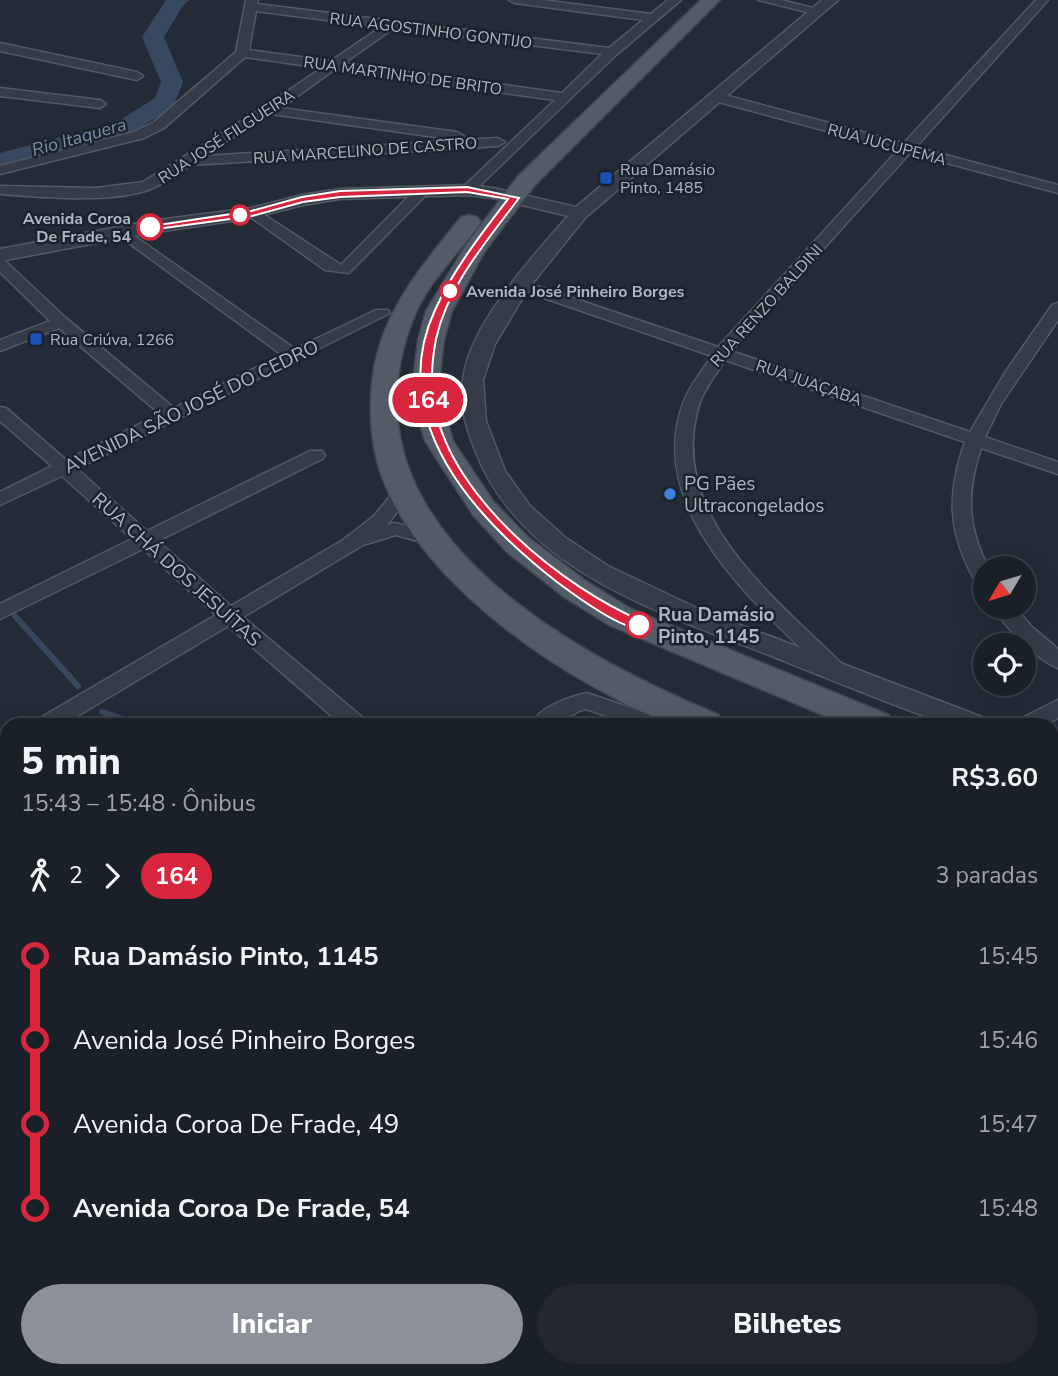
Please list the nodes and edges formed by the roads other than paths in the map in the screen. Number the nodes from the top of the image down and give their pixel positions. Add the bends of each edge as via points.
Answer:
1 (515, 0) edge
2 (675, 0) edge
3 (695, 0) edge
4 (711, 0) edge
5 (764, 0) edge
6 (1042, 0) edge
7 (251, 4) edge
8 (825, 6) edge
9 (654, 18) junction
10 (391, 25) junction
11 (0, 47) edge
12 (612, 52) junction
13 (242, 53) junction
14 (335, 65) junction
15 (138, 76) dead end
16 (0, 92) edge
17 (564, 97) junction
18 (716, 97) junction
19 (100, 104) dead end
20 (269, 110) junction
21 (498, 142) junction
22 (514, 145) junction
23 (906, 149) junction
24 (190, 161) junction
25 (0, 170) edge
26 (1058, 189) edge
27 (0, 190) edge
28 (467, 190) junction
29 (422, 191) junction
30 (504, 195) junction
31 (252, 213) junction
32 (580, 213) junction
33 (123, 232) junction
34 (36, 249) junction
35 (0, 255) edge
36 (6, 270) edge
37 (520, 285) junction
38 (1058, 308) edge
39 (382, 313) dead end
40 (61, 322) junction
41 (0, 346) edge
42 (722, 352) junction
43 (294, 356) junction
44 (0, 412) edge
45 (172, 415) junction
46 (973, 438) junction
47 (316, 455) dead end
48 (65, 467) junction
49 (1058, 468) edge
50 (403, 492) junction
51 (0, 499) edge
52 (436, 540) junction
53 (146, 541) junction
54 (351, 545) junction
55 (973, 559) edge
56 (0, 612) edge
57 (229, 616) junction
58 (1014, 620) edge
59 (1058, 660) edge
60 (840, 674) junction
61 (1058, 708) edge
62 (58, 718) edge
63 (348, 718) edge
64 (551, 718) edge
65 (635, 718) edge
66 (693, 718) edge
67 (863, 718) edge
68 (957, 718) edge
69 (1040, 718) edge

1 - 9 street
2 - 9 street
3 - 30 main road via 518,160
4 - 30 main road
5 - 8 street
6 - 23 street, RUA RENZO BALDINI
7 - 10 street, RUA AGOSTINHO GONTIJO
7 - 13 street
8 - 18 street
9 - 12 street
10 - 12 street, RUA AGOSTINHO GONTIJO
10 - 14 street, RUA JOSÉ FILGUEIRA
11 - 15 street
12 - 17 street
13 - 14 street, RUA MARTINHO DE BRITO
13 - 25 street via 154,129
14 - 17 street, RUA MARTINHO DE BRITO
14 - 20 street, RUA JOSÉ FILGUEIRA
16 - 19 street
17 - 22 street
18 - 23 street, RUA JUCUPEMA
18 - 32 street
20 - 21 street
20 - 24 street, RUA JOSÉ FILGUEIRA
21 - 22 street
21 - 24 street, RUA MARCELINO DE CASTRO
22 - 28 street
23 - 26 street, RUA JUCUPEMA
23 - 42 street, RUA RENZO BALDINI
24 - 27 street, RUA JOSÉ FILGUEIRA via 135,189
28 - 29 street
28 - 30 street
29 - 31 street via 317,197
29 - 31 street via 348,269 340,271
30 - 32 street
30 - 50 main road via 422,282 391,346 384,409 386,440
30 - 67 main road via 439,311 431,340 429,407 439,441 461,478 518,545 620,617
31 - 33 street
32 - 37 street
33 - 34 street
33 - 43 street
34 - 35 street
34 - 36 street
36 - 40 street
37 - 42 street, RUA JUAÇABA
37 - 60 street via 476,367 472,390 480,442 491,468 523,511 575,556 620,583 696,619
38 - 46 street
39 - 43 street, AVENIDA SÃO JOSÉ DO CEDRO
40 - 41 street
40 - 45 street
42 - 46 street, RUA JUAÇABA
42 - 60 street, RUA RENZO BALDINI via 703,375 687,417 683,440 691,495 715,543 738,572
43 - 45 street, AVENIDA SÃO JOSÉ DO CEDRO
44 - 48 street, RUA CHÁ DOS JESUÍTAS
45 - 48 street, AVENIDA SÃO JOSÉ DO CEDRO
46 - 49 street, RUA JUAÇABA
46 - 55 street via 961,478 959,506
47 - 53 street
48 - 51 street, AVENIDA SÃO JOSÉ DO CEDRO
48 - 53 street, RUA CHÁ DOS JESUÍTAS
50 - 52 main road
50 - 54 street via 381,520
52 - 54 street via 395,529
52 - 66 main road via 499,606 547,643 614,683
53 - 56 street
53 - 57 street, RUA CHÁ DOS JESUÍTAS
54 - 57 street
57 - 62 street
57 - 63 street, RUA CHÁ DOS JESUÍTAS
58 - 59 street
60 - 68 street
61 - 69 street
64 - 65 street via 587,701

